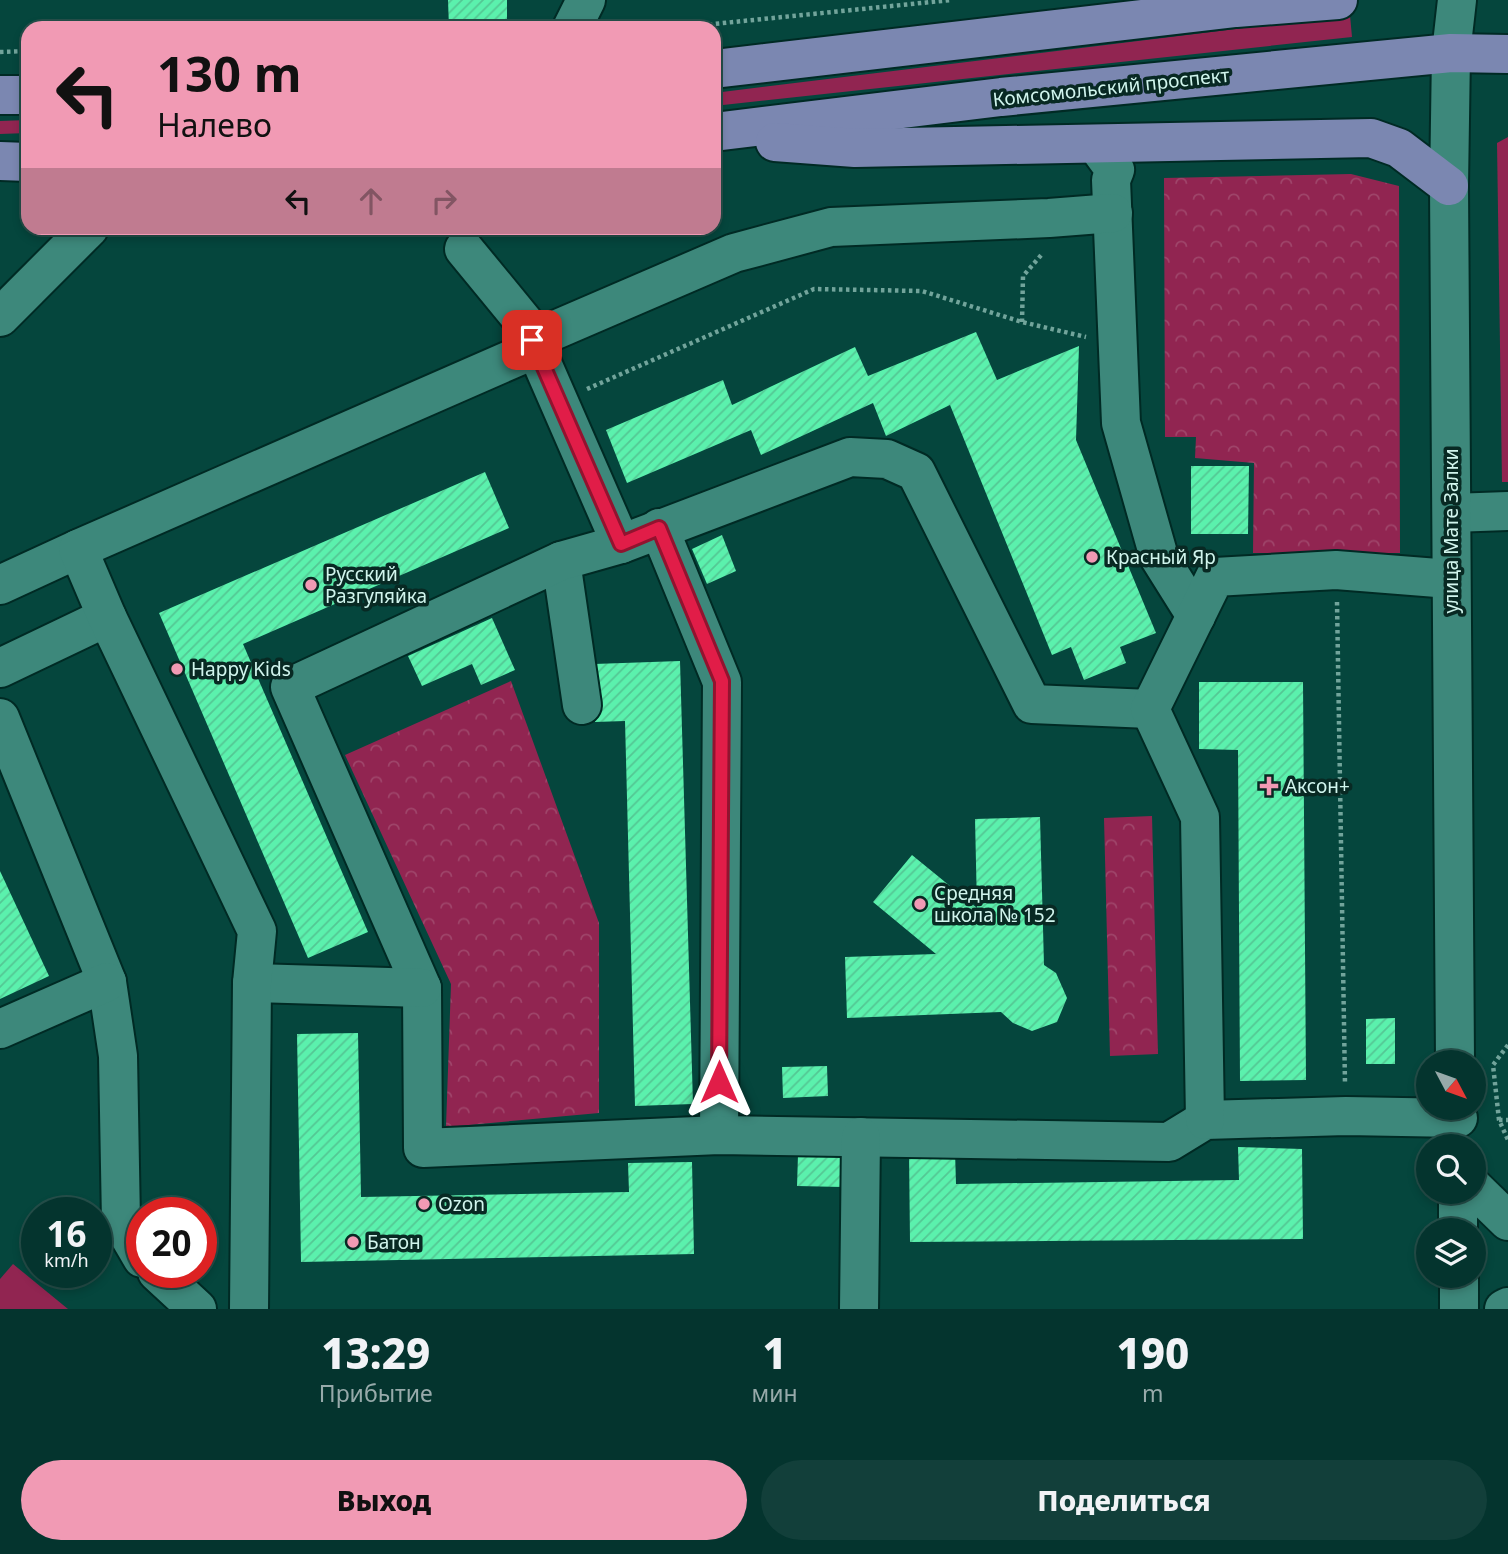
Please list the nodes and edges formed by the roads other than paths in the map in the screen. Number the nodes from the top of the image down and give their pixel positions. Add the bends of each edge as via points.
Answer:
1 (586, 0) edge
2 (1338, 0) edge
3 (1457, 0) edge
4 (1230, 4) edge
5 (576, 21) edge
6 (1451, 53) junction
7 (1508, 54) edge
8 (721, 68) edge
9 (0, 95) edge
10 (21, 95) edge
11 (721, 134) edge
12 (721, 136) edge
13 (1096, 144) junction
14 (0, 161) edge
15 (21, 162) edge
16 (1449, 186) junction
17 (1113, 213) junction
18 (82, 235) edge
19 (464, 250) dead end
20 (0, 317) edge
21 (534, 344) junction
22 (1508, 511) edge
23 (1451, 513) junction
24 (659, 528) junction
25 (621, 544) junction
26 (561, 561) junction
27 (85, 566) junction
28 (1450, 579) junction
29 (0, 585) edge
30 (1196, 616) junction
31 (107, 617) junction
32 (0, 668) edge
33 (582, 705) dead end
34 (1150, 709) junction
35 (0, 718) edge
36 (107, 982) junction
37 (252, 983) junction
38 (422, 988) junction
39 (0, 1029) edge
40 (1455, 1050) edge
41 (1205, 1120) junction
42 (1458, 1124) edge
43 (719, 1135) junction
44 (861, 1137) junction
45 (1486, 1200) edge
46 (1508, 1221) edge
47 (126, 1231) edge
48 (174, 1288) edge
49 (1458, 1288) edge
50 (197, 1309) edge
51 (249, 1309) edge
52 (859, 1309) edge
53 (1459, 1309) edge

1 - 5 street
2 - 4 main road
3 - 6 street, улица Мате Залки
4 - 8 main road
6 - 7 main road, Комсомольский проспект
6 - 11 main road, Комсомольский проспект via 1001,97
6 - 16 street, улица Мате Залки
9 - 10 main road
12 - 13 main road via 855,148
13 - 16 main road via 1371,138 1399,148
13 - 17 street via 1115,170 1111,180
14 - 15 main road
16 - 23 street, улица Мате Залки
17 - 21 street via 831,227 734,253
17 - 30 street via 1121,422 1159,557
18 - 20 street
19 - 21 street via 524,322
21 - 25 street
21 - 27 street
22 - 23 street
23 - 28 street, улица Мате Залки
24 - 25 street
24 - 34 street via 850,457 887,459 916,472 1032,704
24 - 43 street via 722,681
25 - 26 street
26 - 33 street
26 - 38 street via 290,687
27 - 29 street
27 - 31 street
28 - 30 street via 1336,570 1215,577
28 - 40 street, улица Мате Залки
30 - 34 street
31 - 32 street
31 - 37 street via 257,931
34 - 41 street via 1200,817
35 - 36 street
36 - 39 street
36 - 47 street via 118,1056 121,1222
37 - 38 street
37 - 51 street
38 - 43 street via 423,1149
41 - 42 street via 1346,1116
41 - 44 street via 1169,1142
43 - 44 street
44 - 52 street
45 - 46 street
48 - 50 street
49 - 53 street

